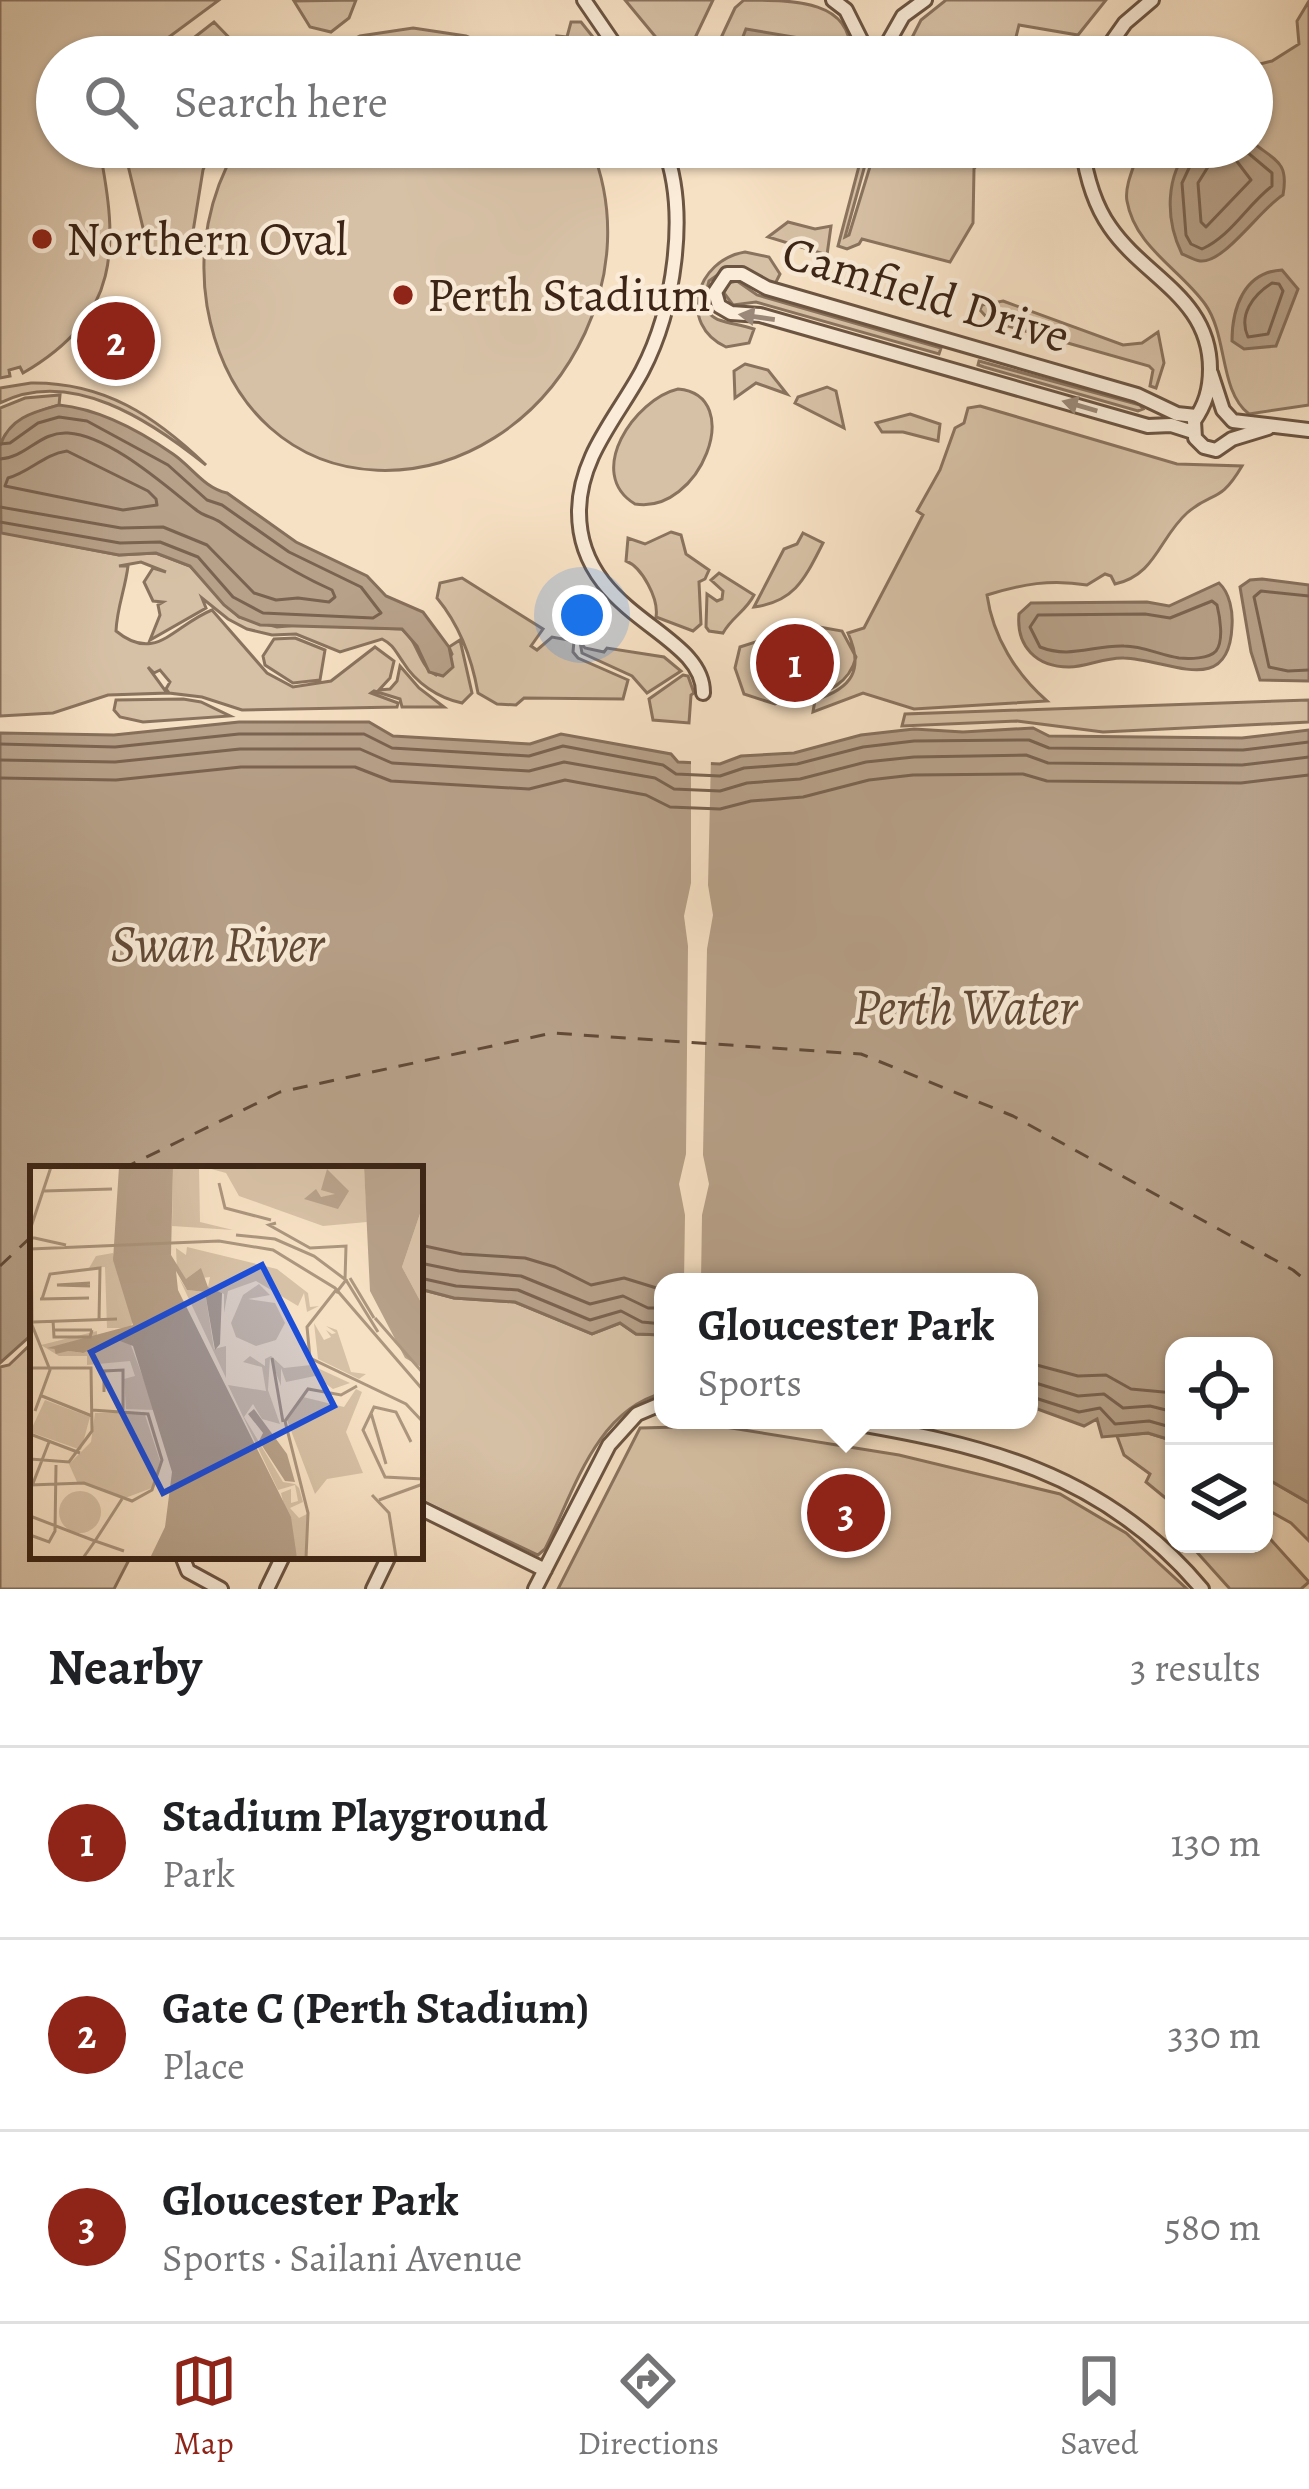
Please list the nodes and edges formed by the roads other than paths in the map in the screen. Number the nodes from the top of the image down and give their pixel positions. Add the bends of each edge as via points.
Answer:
1 (584, 0) edge
2 (833, 0) edge
3 (926, 0) edge
4 (1152, 0) edge
5 (609, 36) edge
6 (859, 36) edge
7 (890, 36) edge
8 (1115, 36) edge
9 (672, 168) edge
10 (1086, 168) edge
11 (1210, 371) junction
12 (1200, 413) junction
13 (1228, 415) junction
14 (1268, 428) junction
15 (1309, 430) edge
16 (1193, 432) junction
17 (1232, 439) junction
18 (703, 693) dead end
19 (654, 1407) edge
20 (881, 1429) edge
21 (423, 1509) edge
22 (184, 1559) edge
23 (282, 1559) edge
24 (388, 1559) edge
25 (545, 1570) junction
26 (221, 1589) edge
27 (267, 1589) edge
28 (373, 1589) edge
29 (535, 1589) edge
30 (1202, 1589) edge

1 - 5 street
2 - 6 street
3 - 7 street
4 - 8 street
9 - 18 street via 679,225 666,300 642,371 597,445 579,509 594,571 615,599 694,662
10 - 11 street via 1110,228 1193,310
11 - 12 street
11 - 13 street
12 - 13 street
12 - 16 street
16 -> 12 street, Camfield Drive via 760,315 731,314 715,292 728,274 742,274 767,288 1137,394 1177,414
13 - 14 street
13 - 17 street
14 - 15 street
14 - 17 street
16 - 17 street via 1210,449
19 - 25 street via 608,1445
20 - 30 street via 976,1448 1063,1478 1130,1519
21 - 25 street
22 - 26 street via 192,1574
23 - 27 street
24 - 28 street
25 - 29 street

